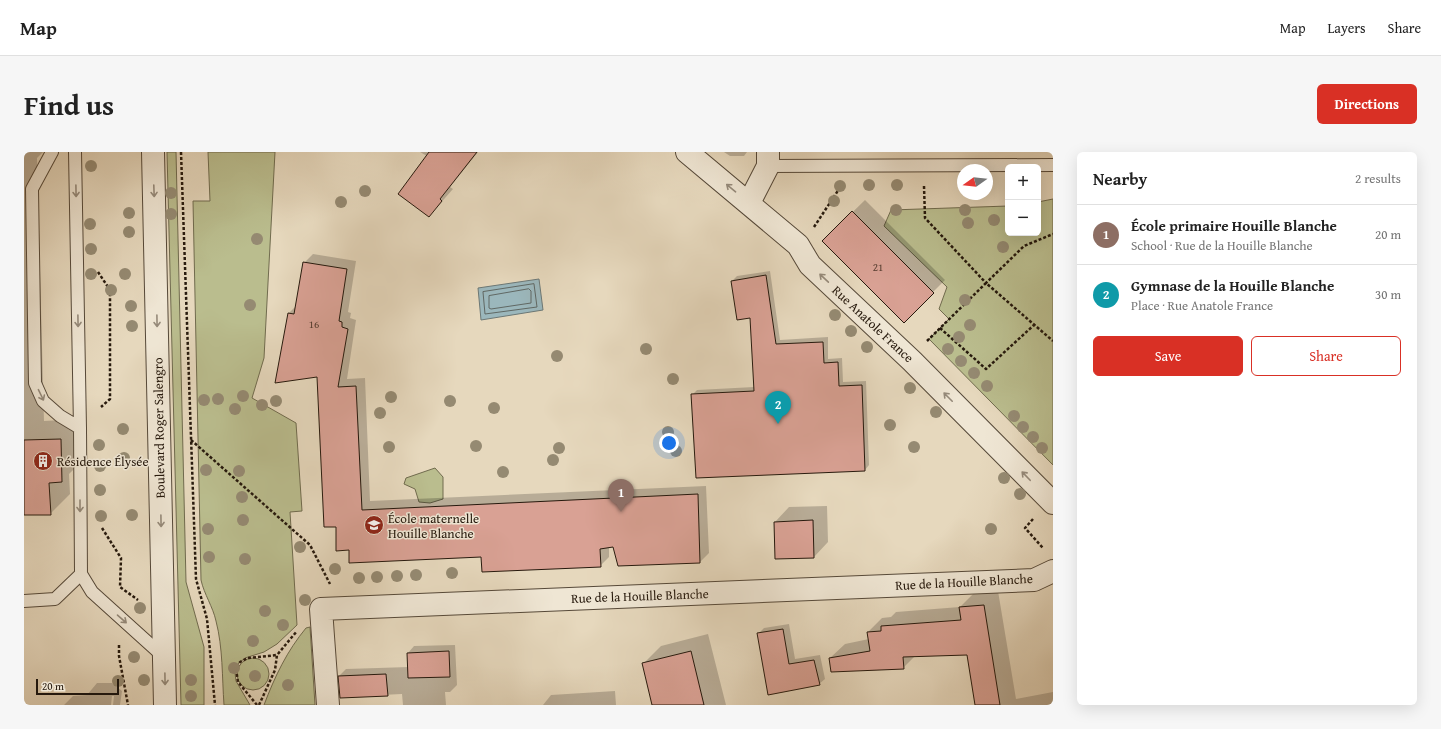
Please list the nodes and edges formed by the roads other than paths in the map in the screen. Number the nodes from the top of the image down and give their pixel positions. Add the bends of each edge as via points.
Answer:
1 (52, 152) edge
2 (75, 152) edge
3 (153, 152) edge
4 (687, 152) edge
5 (768, 159) edge
6 (1053, 165) edge
7 (749, 203) junction
8 (80, 428) junction
9 (1052, 502) edge
10 (1051, 562) edge
11 (81, 574) junction
12 (24, 601) edge
13 (164, 657) junction
14 (165, 705) edge
15 (328, 705) edge

1 -> 8 lane via 32,189 35,383 43,401 60,416
2 -> 8 lane
3 -> 13 street, Boulevard Roger Salengro
7 -> 4 street, Rue Anatole France
5 - 6 lane
5 - 7 street
9 -> 7 street, Rue Anatole France via 912,361 810,264 798,245
8 -> 11 lane
10 - 15 street, Rue de la Houille Blanche via 1034,580 322,609
11 - 12 lane via 55,599
11 -> 13 lane via 92,592
13 -> 14 street, Boulevard Roger Salengro

